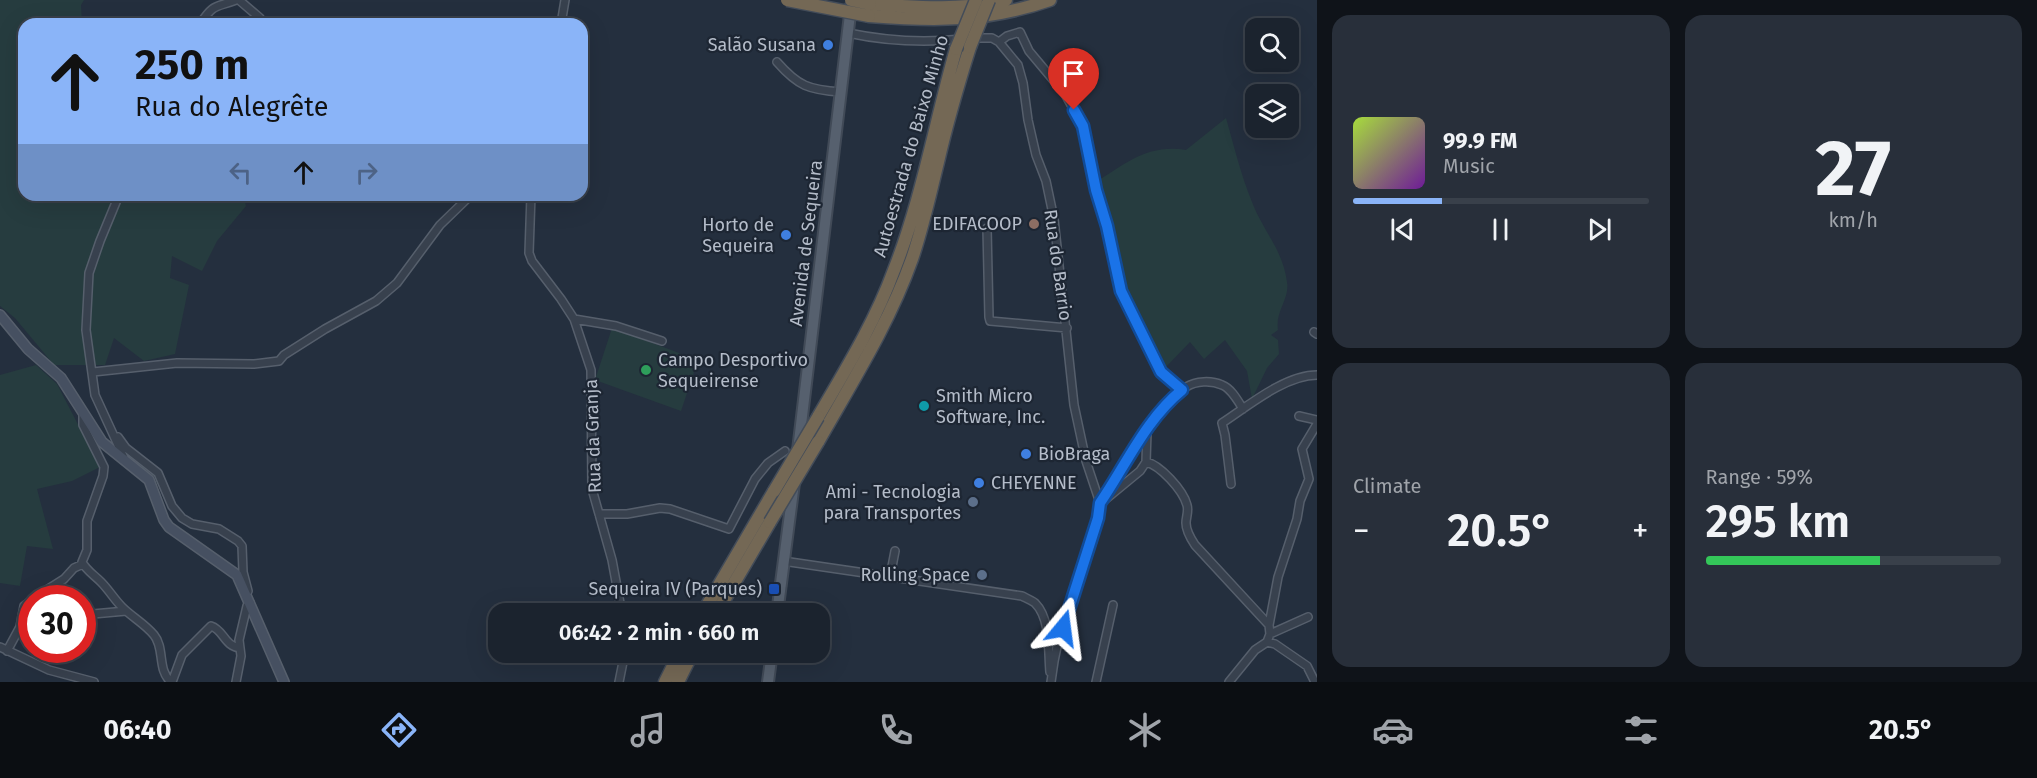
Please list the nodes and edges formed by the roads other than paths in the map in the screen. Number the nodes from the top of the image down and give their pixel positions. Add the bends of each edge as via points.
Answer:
1 (238, 0) edge
2 (565, 0) edge
3 (788, 0) edge
4 (851, 0) edge
5 (976, 0) edge
6 (989, 0) edge
7 (1006, 0) edge
8 (1050, 0) edge
9 (869, 10) junction
10 (204, 18) edge
11 (260, 18) edge
12 (562, 18) edge
13 (848, 33) junction
14 (999, 42) junction
15 (777, 62) dead end
16 (841, 92) junction
17 (117, 201) edge
18 (465, 201) edge
19 (531, 201) edge
20 (987, 228) dead end
21 (0, 315) edge
22 (574, 320) junction
23 (1067, 328) junction
24 (662, 341) dead end
25 (93, 372) junction
26 (1317, 375) edge
27 (1182, 390) junction
28 (1243, 409) junction
29 (84, 413) junction
30 (1299, 416) dead end
31 (1317, 422) edge
32 (1147, 429) junction
33 (112, 432) junction
34 (785, 451) dead end
35 (126, 460) junction
36 (1146, 462) junction
37 (1231, 484) dead end
38 (1100, 503) junction
39 (599, 514) junction
40 (895, 551) dead end
41 (783, 561) junction
42 (83, 564) junction
43 (890, 576) junction
44 (55, 585) edge
45 (250, 601) junction
46 (620, 603) edge
47 (708, 603) edge
48 (722, 603) edge
49 (778, 603) edge
50 (1113, 605) dead end
51 (126, 611) junction
52 (96, 614) edge
53 (1308, 616) dead end
54 (1269, 625) junction
55 (18, 630) edge
56 (1270, 634) junction
57 (1267, 642) junction
58 (240, 648) junction
59 (3, 649) edge
60 (1052, 652) junction
61 (623, 663) edge
62 (674, 663) edge
63 (688, 663) edge
64 (771, 663) edge
65 (94, 682) edge
66 (172, 682) edge
67 (236, 682) edge
68 (284, 682) edge
69 (619, 682) edge
70 (665, 682) edge
71 (678, 682) edge
72 (768, 682) edge
73 (1051, 682) edge
74 (1096, 682) edge
75 (1230, 682) edge
76 (1315, 682) edge

1 - 10 street via 219,4
1 - 11 street
2 - 12 street
3 - 9 highway, bridge
4 - 9 highway, bridge
4 - 13 main road, Avenida de Sequeira
5 - 47 highway, Autoestrada do Baixo Minho, bridge via 956,49 895,269 860,346
6 - 48 highway, Autoestrada do Baixo Minho, bridge via 953,99 912,258 892,307
7 - 9 highway via 962,7
8 - 9 highway via 996,15 958,19 928,20
13 - 14 street via 892,40 985,37
13 - 16 main road, Avenida de Sequeira
14 - 23 street, Rua do Barrio via 1018,65 1023,83 1028,120 1054,219
14 - 27 street via 1020,32 1029,51 1065,94 1083,126 1121,291 1161,372
15 - 16 street via 797,82
16 - 41 main road, Avenida de Sequeira
17 - 25 street via 89,273 86,330
18 - 25 street via 440,225 397,283 376,301 325,329 279,361 177,363
19 - 22 street, Rua da Granja via 529,254
20 - 23 street via 990,321
21 - 29 street via 28,349 61,378
22 - 24 street via 616,326
22 - 39 street, Rua da Granja via 591,370 591,489
23 - 38 street, Rua do Barrio via 1074,405
25 - 33 street via 95,395
26 - 28 street via 1296,378
27 - 28 street via 1197,383 1223,385
27 - 32 street
28 - 37 street via 1222,423
29 - 35 street via 102,441
29 - 42 street via 83,425 104,467 87,521
30 - 31 street
31 - 54 street via 1302,449 1309,479 1278,577
32 - 36 street
32 - 38 street
33 - 35 street
33 - 45 street via 158,473 172,506 182,518 219,529 238,541
34 - 39 street, Rua da Granja via 755,479 729,529 670,509
35 - 45 street via 149,480 169,527 237,575
36 - 38 street
36 - 54 street via 1159,467 1184,496 1187,529 1195,545
38 - 60 street
39 - 46 street, Rua da Granja
40 - 43 street
41 - 43 street
41 - 49 main road, Avenida de Sequeira
42 - 44 street
42 - 51 street
43 - 60 street via 1022,596 1034,602 1042,613
45 - 58 street
45 - 68 street
50 - 74 street
51 - 52 street
51 - 66 street via 155,635 164,672
53 - 56 street
54 - 56 street
55 - 59 street
56 - 57 street
57 - 75 street via 1255,650
57 - 76 street via 1307,666
58 - 66 street via 229,645 219,629 211,626 182,655
58 - 67 street
59 - 65 street via 49,670
60 - 73 street
61 - 69 street
62 - 70 highway
63 - 71 highway
64 - 72 main road

